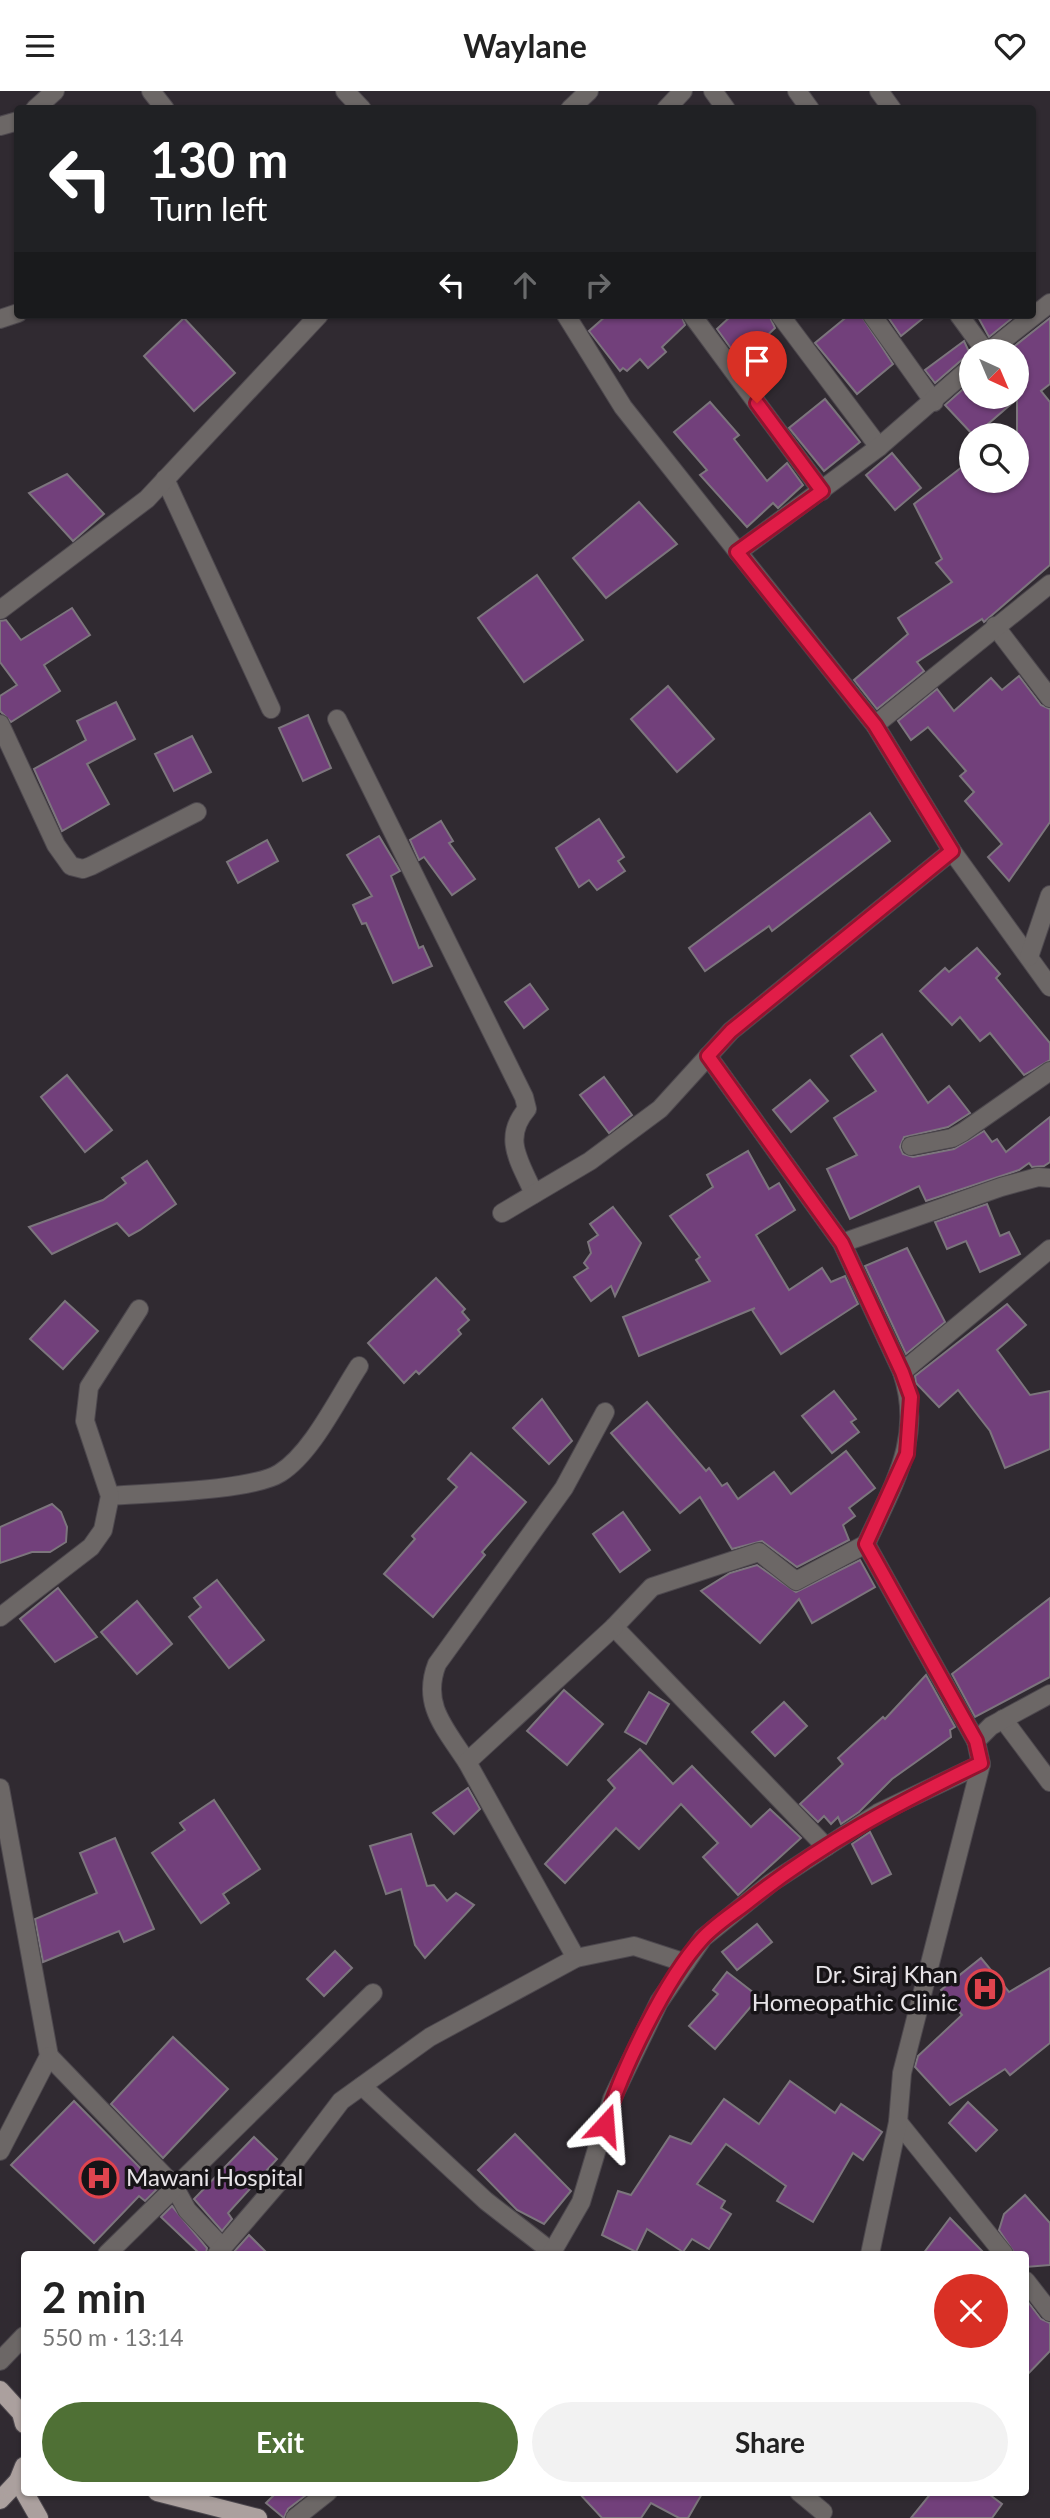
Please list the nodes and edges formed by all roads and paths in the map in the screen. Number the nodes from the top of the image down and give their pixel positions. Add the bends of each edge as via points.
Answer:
1 (55, 91) edge
2 (151, 91) edge
3 (345, 91) edge
4 (589, 91) edge
5 (683, 91) edge
6 (878, 91) edge
7 (39, 105) edge
8 (162, 105) edge
9 (358, 105) edge
10 (574, 105) edge
11 (670, 105) edge
12 (889, 105) edge
13 (315, 319) edge
14 (568, 319) edge
15 (695, 319) edge
16 (782, 319) edge
17 (875, 319) edge
18 (963, 319) edge
19 (1029, 319) edge
20 (978, 339) edge
21 (1004, 339) edge
22 (959, 378) edge
23 (934, 402) junction
24 (879, 447) junction
25 (165, 479) junction
26 (822, 491) junction
27 (737, 552) junction
28 (1050, 584) edge
29 (0, 610) edge
30 (995, 627) junction
31 (1050, 698) edge
32 (271, 709) dead end
33 (337, 719) dead end
34 (0, 724) edge
35 (875, 725) junction
36 (197, 812) dead end
37 (952, 851) junction
38 (1050, 895) edge
39 (1029, 957) junction
40 (1050, 987) edge
41 (708, 1056) junction
42 (1050, 1071) edge
43 (911, 1146) dead end
44 (1050, 1178) edge
45 (534, 1194) junction
46 (502, 1213) dead end
47 (842, 1243) junction
48 (1050, 1249) edge
49 (139, 1309) dead end
50 (359, 1366) dead end
51 (902, 1372) junction
52 (605, 1412) dead end
53 (110, 1496) junction
54 (866, 1544) junction
55 (0, 1617) edge
56 (614, 1627) junction
57 (1050, 1694) edge
58 (1003, 1719) junction
59 (976, 1741) junction
60 (467, 1762) junction
61 (981, 1763) junction
62 (1050, 1782) edge
63 (0, 1788) edge
64 (826, 1847) junction
65 (576, 1958) junction
66 (686, 1963) junction
67 (373, 1993) dead end
68 (49, 2056) junction
69 (362, 2086) junction
70 (898, 2122) junction
71 (0, 2151) edge
72 (174, 2186) junction
73 (110, 2251) edge
74 (220, 2251) edge
75 (548, 2251) edge
76 (552, 2251) edge
77 (871, 2251) edge
78 (1002, 2251) edge
79 (1029, 2285) edge
80 (1050, 2312) edge
81 (21, 2339) edge
82 (0, 2361) edge
83 (0, 2390) edge
84 (21, 2413) edge
85 (21, 2474) edge
86 (30, 2496) edge
87 (173, 2496) edge
88 (323, 2496) edge
89 (803, 2496) edge
90 (827, 2496) edge
91 (0, 2501) edge
92 (823, 2515) edge
93 (39, 2518) edge
94 (258, 2518) edge
95 (295, 2518) edge

1 - 7 street
2 - 8 street
3 - 9 street
4 - 10 street
5 - 11 street
6 - 12 street
13 - 25 street
14 - 27 street via 622,407
15 - 26 street
16 - 24 street
17 - 23 street
18 - 20 street
19 - 21 street
22 - 23 street
23 - 24 street
24 - 26 street
25 - 29 street via 146,499
25 - 32 street
26 - 27 street
27 - 35 street
28 - 30 street
30 - 31 street
30 - 35 street
33 - 45 street via 524,1097 527,1109 513,1129 512,1139
34 - 36 street via 56,845 71,866 91,866
35 - 37 street
37 - 39 street
37 - 41 street via 731,1031
38 - 39 street
39 - 40 street
41 - 45 street via 660,1109 590,1161
41 - 47 street
42 - 43 street via 963,1132
44 - 47 street via 1001,1187
45 - 46 street
47 - 51 street
48 - 51 street
49 - 53 street via 89,1387 85,1401 85,1421
50 - 53 street via 305,1449 279,1474 253,1483
51 - 54 street via 911,1397 907,1454
52 - 60 street via 564,1487 437,1664 430,1691 432,1706
53 - 55 street via 99,1539
54 - 56 street via 796,1581 758,1552 652,1587
54 - 59 street
56 - 60 street
56 - 64 street
57 - 58 street
58 - 59 street
58 - 62 street
59 - 61 street
60 - 65 street
61 - 64 street via 878,1813
61 - 70 street via 902,2073
63 - 68 street
64 - 66 street via 771,1883 703,1938
65 - 66 street via 634,1946
65 - 69 street via 430,2037
66 - 76 street via 659,2002 612,2099 581,2203
67 - 72 street
68 - 71 street
68 - 72 street
69 - 74 street via 341,2101
69 - 75 street via 486,2201
70 - 77 street
70 - 78 street
72 - 73 street
72 - 74 street
79 - 80 street
81 - 82 street
83 - 84 main road
85 - 91 main road
86 - 93 main road
87 - 94 main road
88 - 95 street
89 - 92 street
90 - 92 street

